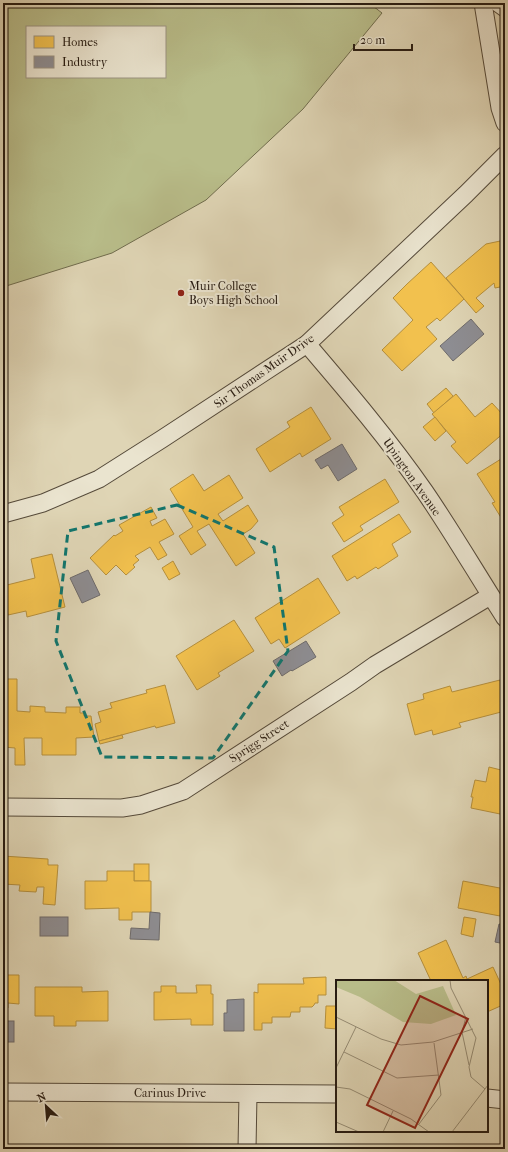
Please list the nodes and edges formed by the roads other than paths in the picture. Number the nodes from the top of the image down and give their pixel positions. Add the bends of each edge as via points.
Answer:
1 (483, 3) edge
2 (498, 3) edge
3 (505, 8) edge
4 (505, 123) edge
5 (505, 155) edge
6 (307, 344) junction
7 (3, 514) edge
8 (490, 596) junction
9 (505, 618) edge
10 (3, 807) edge
11 (3, 1092) edge
12 (248, 1094) junction
13 (336, 1094) edge
14 (488, 1098) edge
15 (505, 1100) edge
16 (247, 1149) edge

1 - 4 street via 500,108
2 - 3 street
5 - 6 street, Sir Thomas Muir Drive
6 - 7 street, Sir Thomas Muir Drive via 99,479 43,503
6 - 8 street, Upington Avenue via 400,456 426,492
8 - 9 street, Upington Avenue
8 - 10 street, Sprigg Street via 375,665 182,791 142,805 122,808
11 - 12 street, Carinus Drive
12 - 13 street, Carinus Drive
12 - 16 street
14 - 15 street

